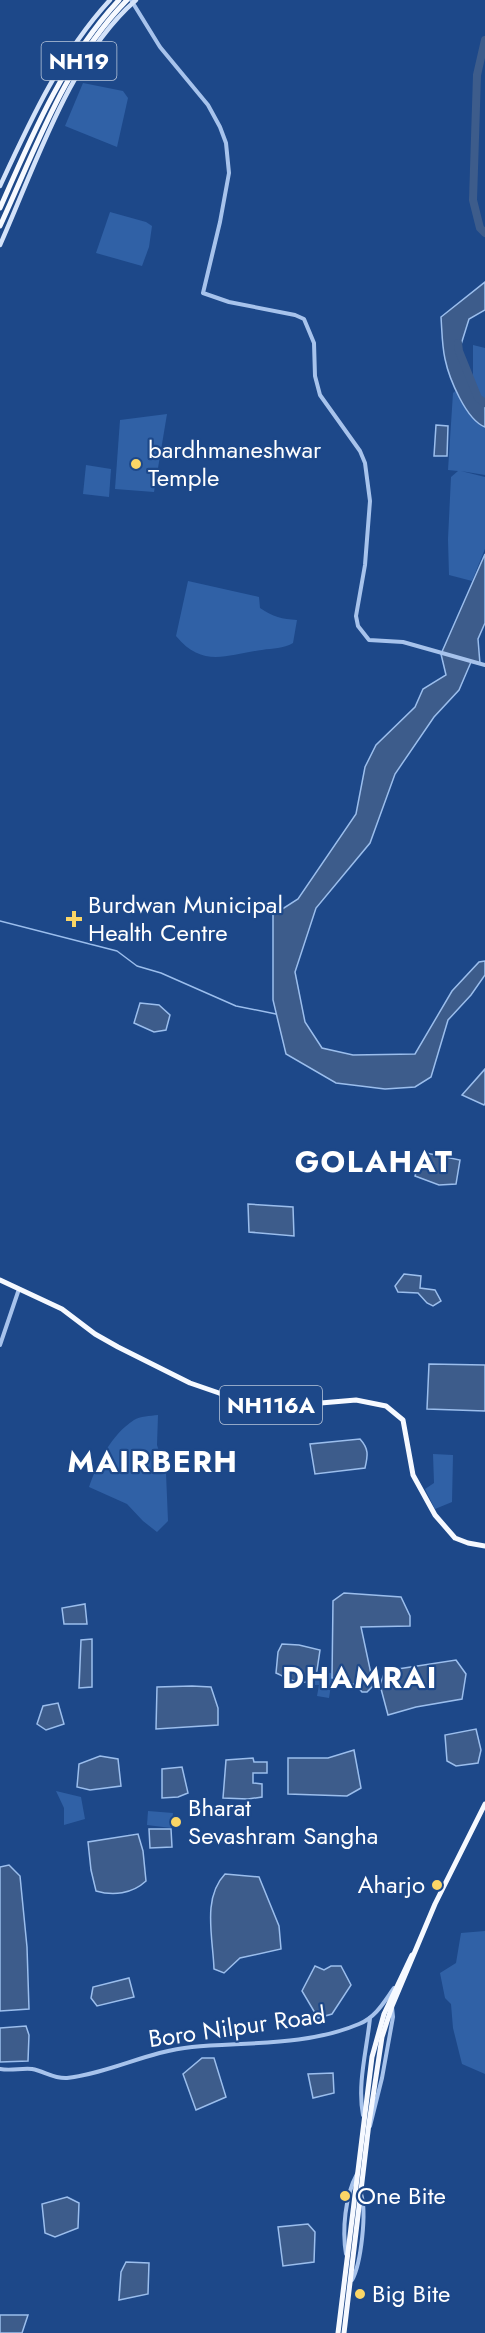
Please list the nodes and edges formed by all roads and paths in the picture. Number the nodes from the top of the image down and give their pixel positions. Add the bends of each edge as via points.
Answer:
1 (110, 0) edge
2 (119, 0) edge
3 (131, 1) edge
4 (40, 129) junction
5 (23, 136) junction
6 (32, 139) junction
7 (39, 140) junction
8 (45, 141) junction
9 (0, 186) edge
10 (0, 208) edge
11 (0, 226) edge
12 (0, 245) edge
13 (483, 665) edge
14 (0, 1280) edge
15 (20, 1288) junction
16 (0, 1345) edge
17 (485, 1546) edge
18 (485, 1804) edge
19 (417, 1946) junction
20 (395, 1988) junction
21 (370, 2018) junction
22 (0, 2069) edge
23 (364, 2119) junction
24 (338, 2333) edge
25 (344, 2333) edge

1 - 5 main road via 65,58
2 - 4 highway, NH19 via 70,63
3 - 4 highway, NH19 via 81,57
3 - 8 main road via 86,62
3 - 13 street via 160,47 208,105 226,143 230,173 202,292 304,319 314,344 320,396 360,451 370,501 358,626 369,640 403,642
4 - 6 highway, NH19
4 - 7 highway, NH19
5 - 6 highway
5 - 9 main road
6 - 10 highway, NH19
7 - 8 highway
7 - 11 highway, NH19
8 - 12 main road
14 - 15 highway, NH116A
15 - 16 street
15 - 17 highway, NH116A via 62,1309 118,1347 190,1383 226,1395 273,1405 356,1400 387,1406 403,1420 413,1475 439,1521 455,1538
18 - 19 highway
19 - 20 highway
19 - 25 highway via 392,2006 379,2051
20 - 21 street, Boro Nilpur Road
20 - 23 highway via 376,2039
21 - 22 street, Boro Nilpur Road via 314,2036 192,2047 66,2078 32,2069
21 - 23 street
23 - 24 highway

